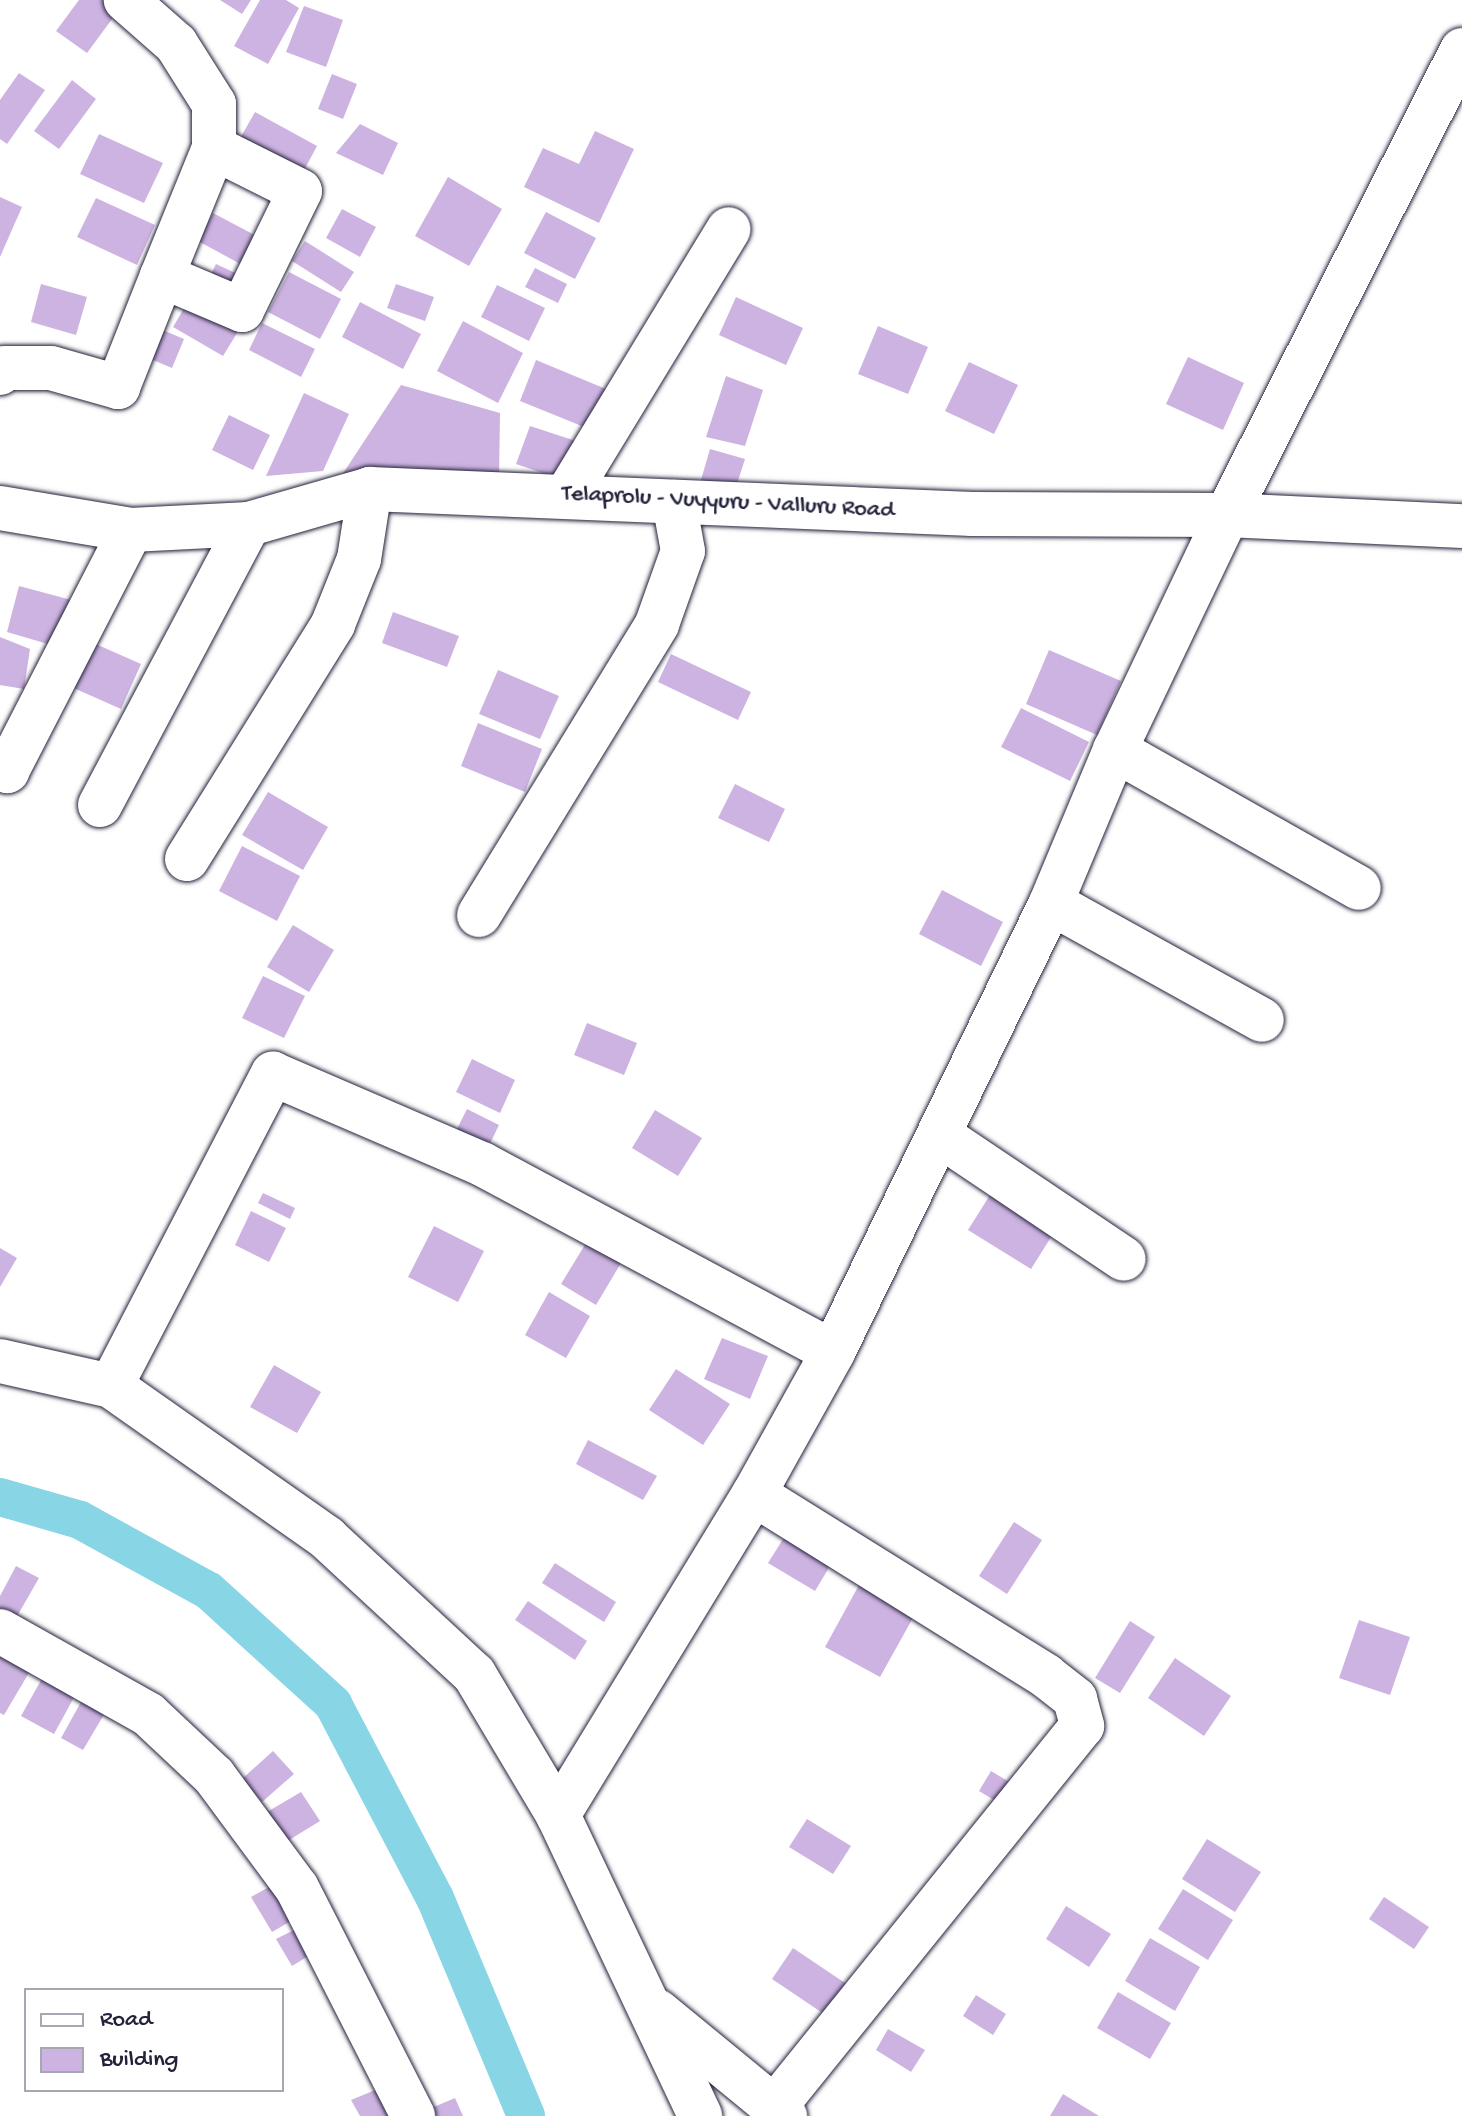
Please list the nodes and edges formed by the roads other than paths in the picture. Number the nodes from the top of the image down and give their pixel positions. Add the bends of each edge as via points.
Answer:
1 (126, 0) edge
2 (170, 15) edge
3 (1462, 50) edge
4 (214, 148) junction
5 (729, 229) dead end
6 (162, 276) junction
7 (0, 373) edge
8 (370, 489) junction
9 (567, 495) junction
10 (674, 502) junction
11 (0, 508) edge
12 (1227, 515) junction
13 (249, 524) junction
14 (1462, 526) edge
15 (131, 530) junction
16 (1115, 750) junction
17 (0, 768) edge
18 (100, 805) dead end
19 (187, 859) dead end
20 (1359, 888) dead end
21 (1051, 903) junction
22 (479, 915) dead end
23 (1262, 1020) dead end
24 (941, 1136) junction
25 (1124, 1259) dead end
26 (833, 1352) junction
27 (0, 1361) edge
28 (111, 1386) junction
29 (754, 1494) junction
30 (0, 1631) edge
31 (558, 1815) junction
32 (647, 2002) junction
33 (780, 2112) edge
34 (413, 2116) edge
35 (700, 2116) edge

1 - 2 street
2 - 4 street via 176,44 214,104
3 - 12 street
4 - 6 street
4 - 6 street via 300,191 242,310
5 - 9 street
6 - 7 street via 118,387 51,368 5,368
8 - 9 street, Telaprolu - Vuyyuru - Valluru Road
8 - 13 street, Telaprolu - Vuyyuru - Valluru Road
8 - 19 street via 359,559 333,624
9 - 10 street, Telaprolu - Vuyyuru - Valluru Road
10 - 12 street, Telaprolu - Vuyyuru - Valluru Road via 972,514
10 - 22 street via 683,551 657,624
11 - 15 street, Telaprolu - Vuyyuru - Valluru Road
12 - 14 street, Telaprolu - Vuyyuru - Valluru Road
12 - 16 street
13 - 15 street, Telaprolu - Vuyyuru - Valluru Road
13 - 18 street
15 - 17 street via 7,771
16 - 20 street
16 - 21 street
21 - 23 street
21 - 24 street
24 - 25 street
24 - 26 street
26 - 28 street via 482,1164 273,1074
26 - 29 street
27 - 28 street
28 - 31 street via 327,1538 474,1674
29 - 31 street
29 - 33 street via 1046,1676 1075,1699 1082,1726
30 - 34 street via 148,1714 214,1776 297,1888
31 - 32 street
32 - 33 street
32 - 35 street

